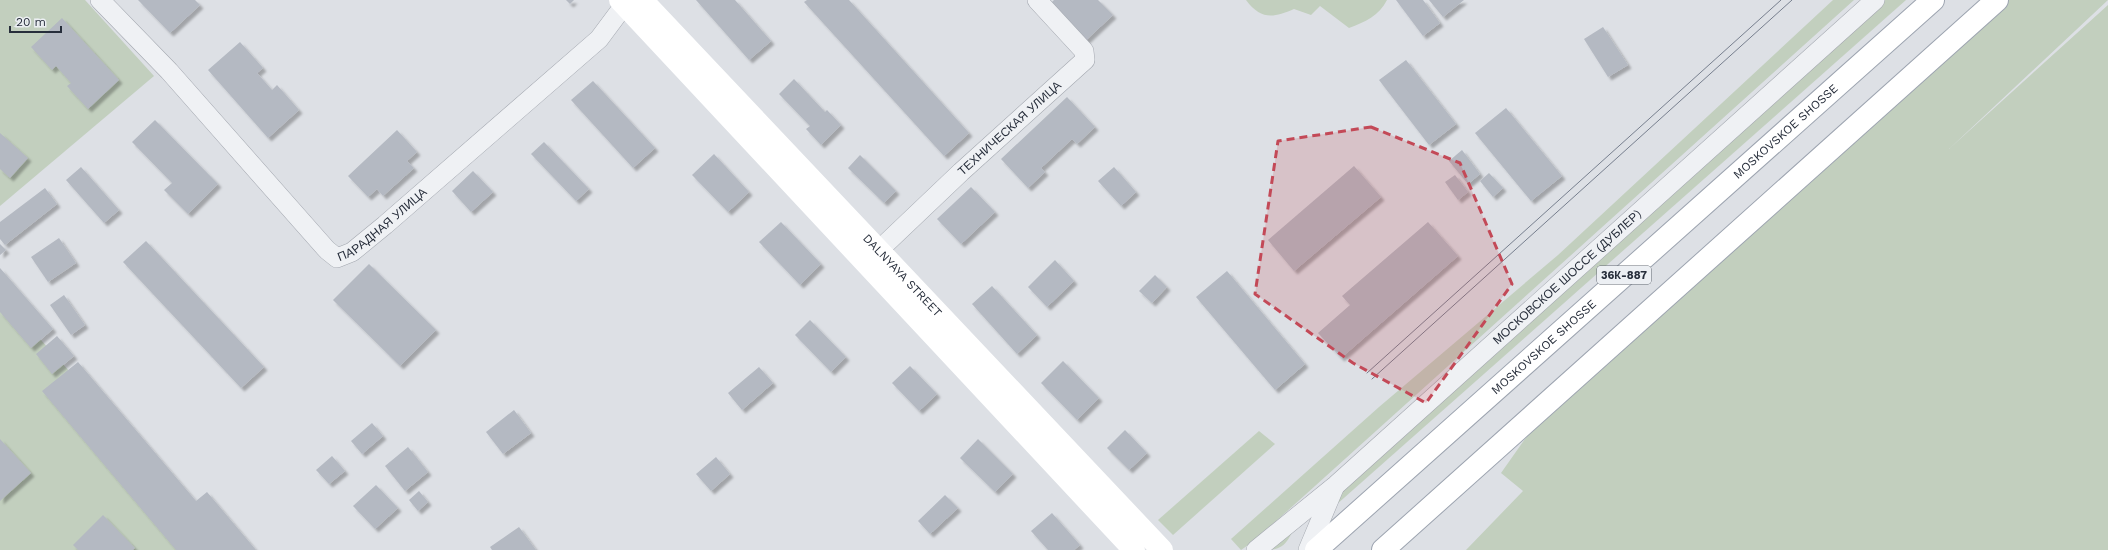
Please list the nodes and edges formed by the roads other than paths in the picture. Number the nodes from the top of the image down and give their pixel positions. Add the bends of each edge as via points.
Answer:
1 (100, 0) edge
2 (1037, 0) edge
3 (1875, 0) edge
4 (1933, 0) edge
5 (1997, 0) edge
6 (628, 1) edge
7 (878, 251) junction
8 (1336, 485) junction
9 (1134, 550) edge
10 (1162, 550) edge
11 (1256, 550) edge
12 (1308, 550) edge
13 (1316, 550) edge
14 (1383, 550) edge

1 - 6 street, ПАРАДНАЯ УЛИЦА via 168,71 327,250 337,258 352,252 385,225 599,39
2 - 7 street, ТЕХНИЧЕСКАЯ УЛИЦА via 1084,51 1085,60
3 - 8 street, МОСКОВСКОЕ ШОССЕ (ДУБЛЕР)
4 - 13 main road, MOSKOVSKOE SHOSSE / 36К-887
5 - 14 main road
6 - 7 main road, DALNYAYA STREET
6 - 9 main road, DALNYAYA STREET
7 - 10 main road, DALNYAYA STREET
8 - 11 street, МОСКОВСКОЕ ШОССЕ (ДУБЛЕР)
8 - 12 street

